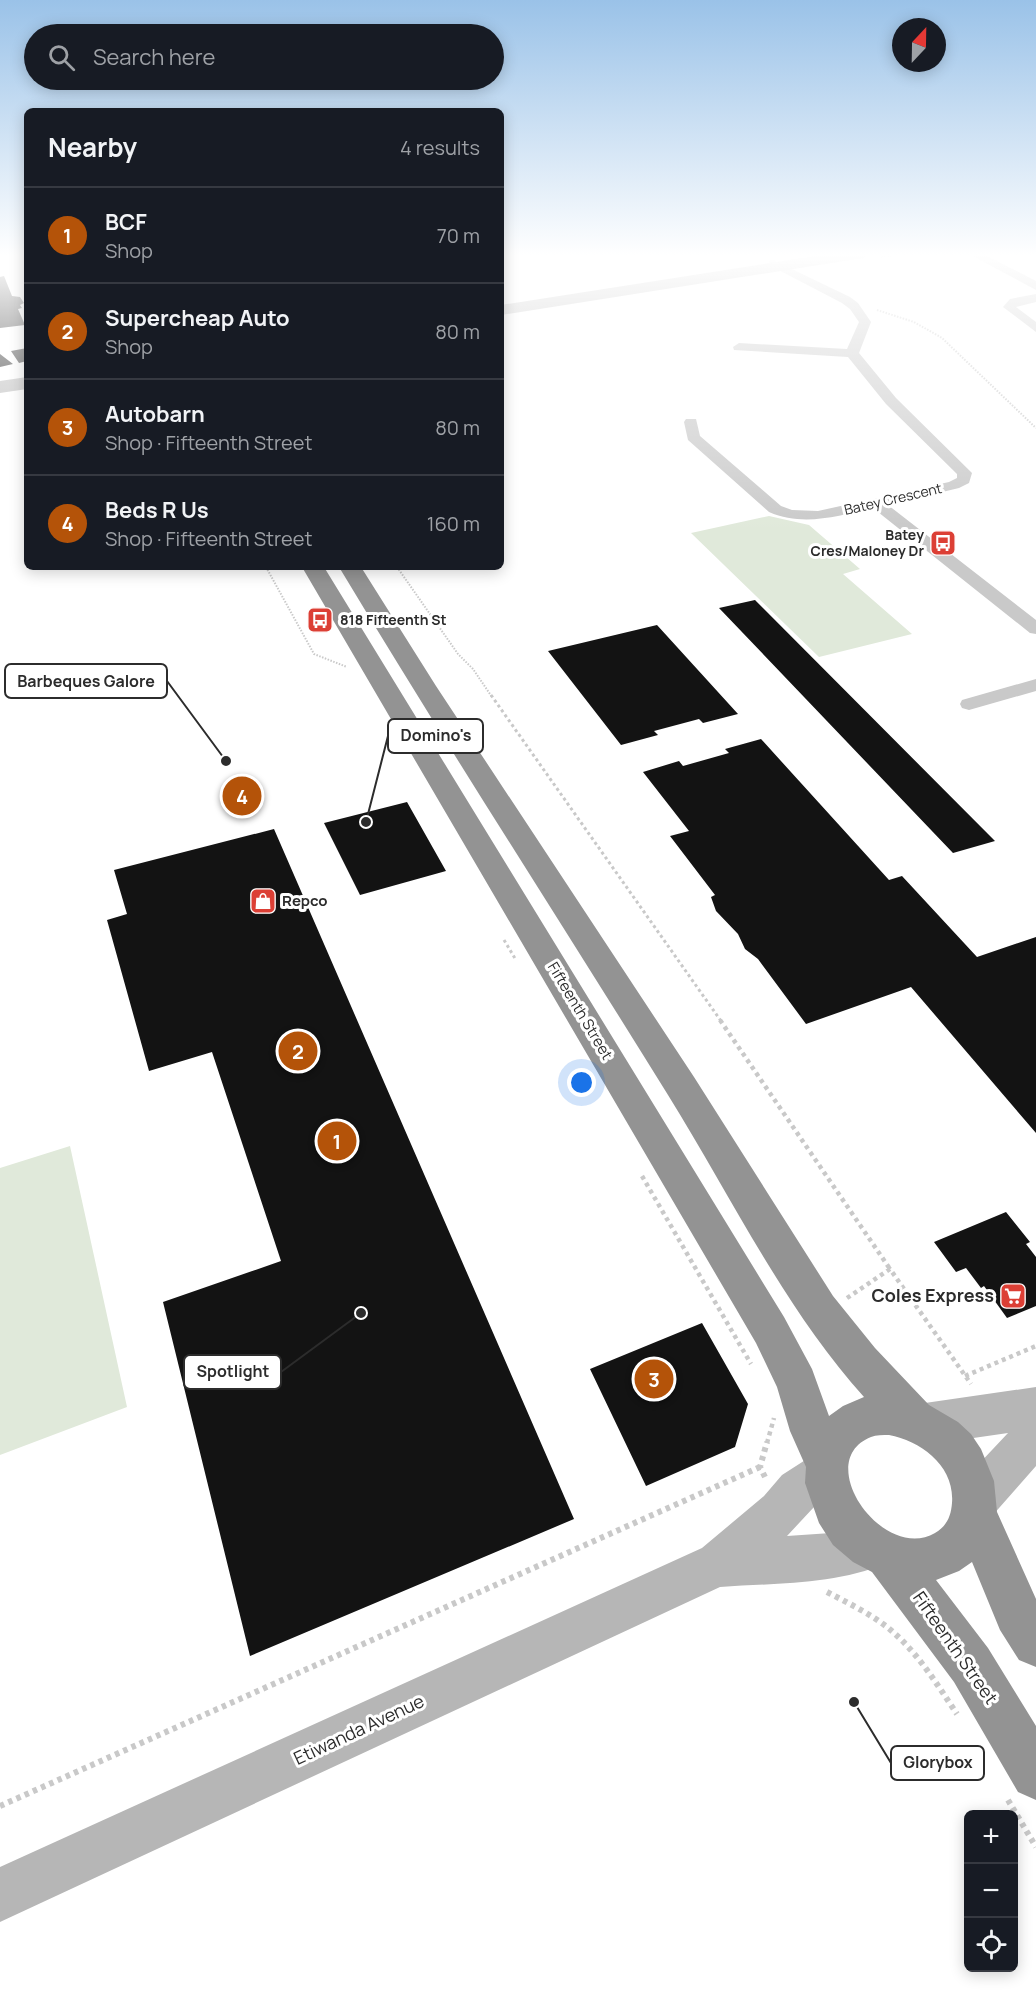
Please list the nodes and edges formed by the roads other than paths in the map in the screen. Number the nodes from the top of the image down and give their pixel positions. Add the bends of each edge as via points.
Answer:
1 (855, 346) edge
2 (739, 347) dead end
3 (852, 353) junction
4 (24, 383) edge
5 (0, 387) edge
6 (691, 422) dead end
7 (877, 504) junction
8 (315, 570) edge
9 (352, 570) edge
10 (1036, 629) edge
11 (1036, 685) edge
12 (969, 704) dead end
13 (494, 795) junction
14 (456, 806) junction
15 (1036, 1408) edge
16 (919, 1421) junction
17 (1036, 1437) edge
18 (827, 1469) junction
19 (975, 1508) junction
20 (880, 1552) junction
21 (718, 1564) junction
22 (1036, 1643) edge
23 (1021, 1784) edge
24 (0, 1895) edge

1 - 3 street
2 - 3 street
3 - 7 street, Batey Crescent via 898,407 964,473 964,480 954,485
4 - 5 street
6 - 7 street, Batey Crescent via 693,437 775,509 802,517
7 - 10 street
8 - 14 highway, Fifteenth Street
9 - 13 highway
11 - 12 street
13 - 14 highway
13 - 16 highway via 819,1309 860,1362
14 - 18 highway, Fifteenth Street via 779,1347 797,1383
15 - 16 street
16 - 18 highway via 889,1414 866,1417 847,1427 833,1444
16 - 19 highway via 945,1438 961,1456 972,1478
17 - 19 street via 1019,1452
18 - 20 highway via 830,1493 839,1514 853,1533
18 - 21 street, Etiwanda Avenue
19 - 20 highway via 968,1534 953,1550 934,1559 912,1561
19 - 22 highway via 1012,1604
20 - 21 street, Etiwanda Avenue
20 - 23 highway, Fifteenth Street via 971,1665
21 - 24 street, Etiwanda Avenue

